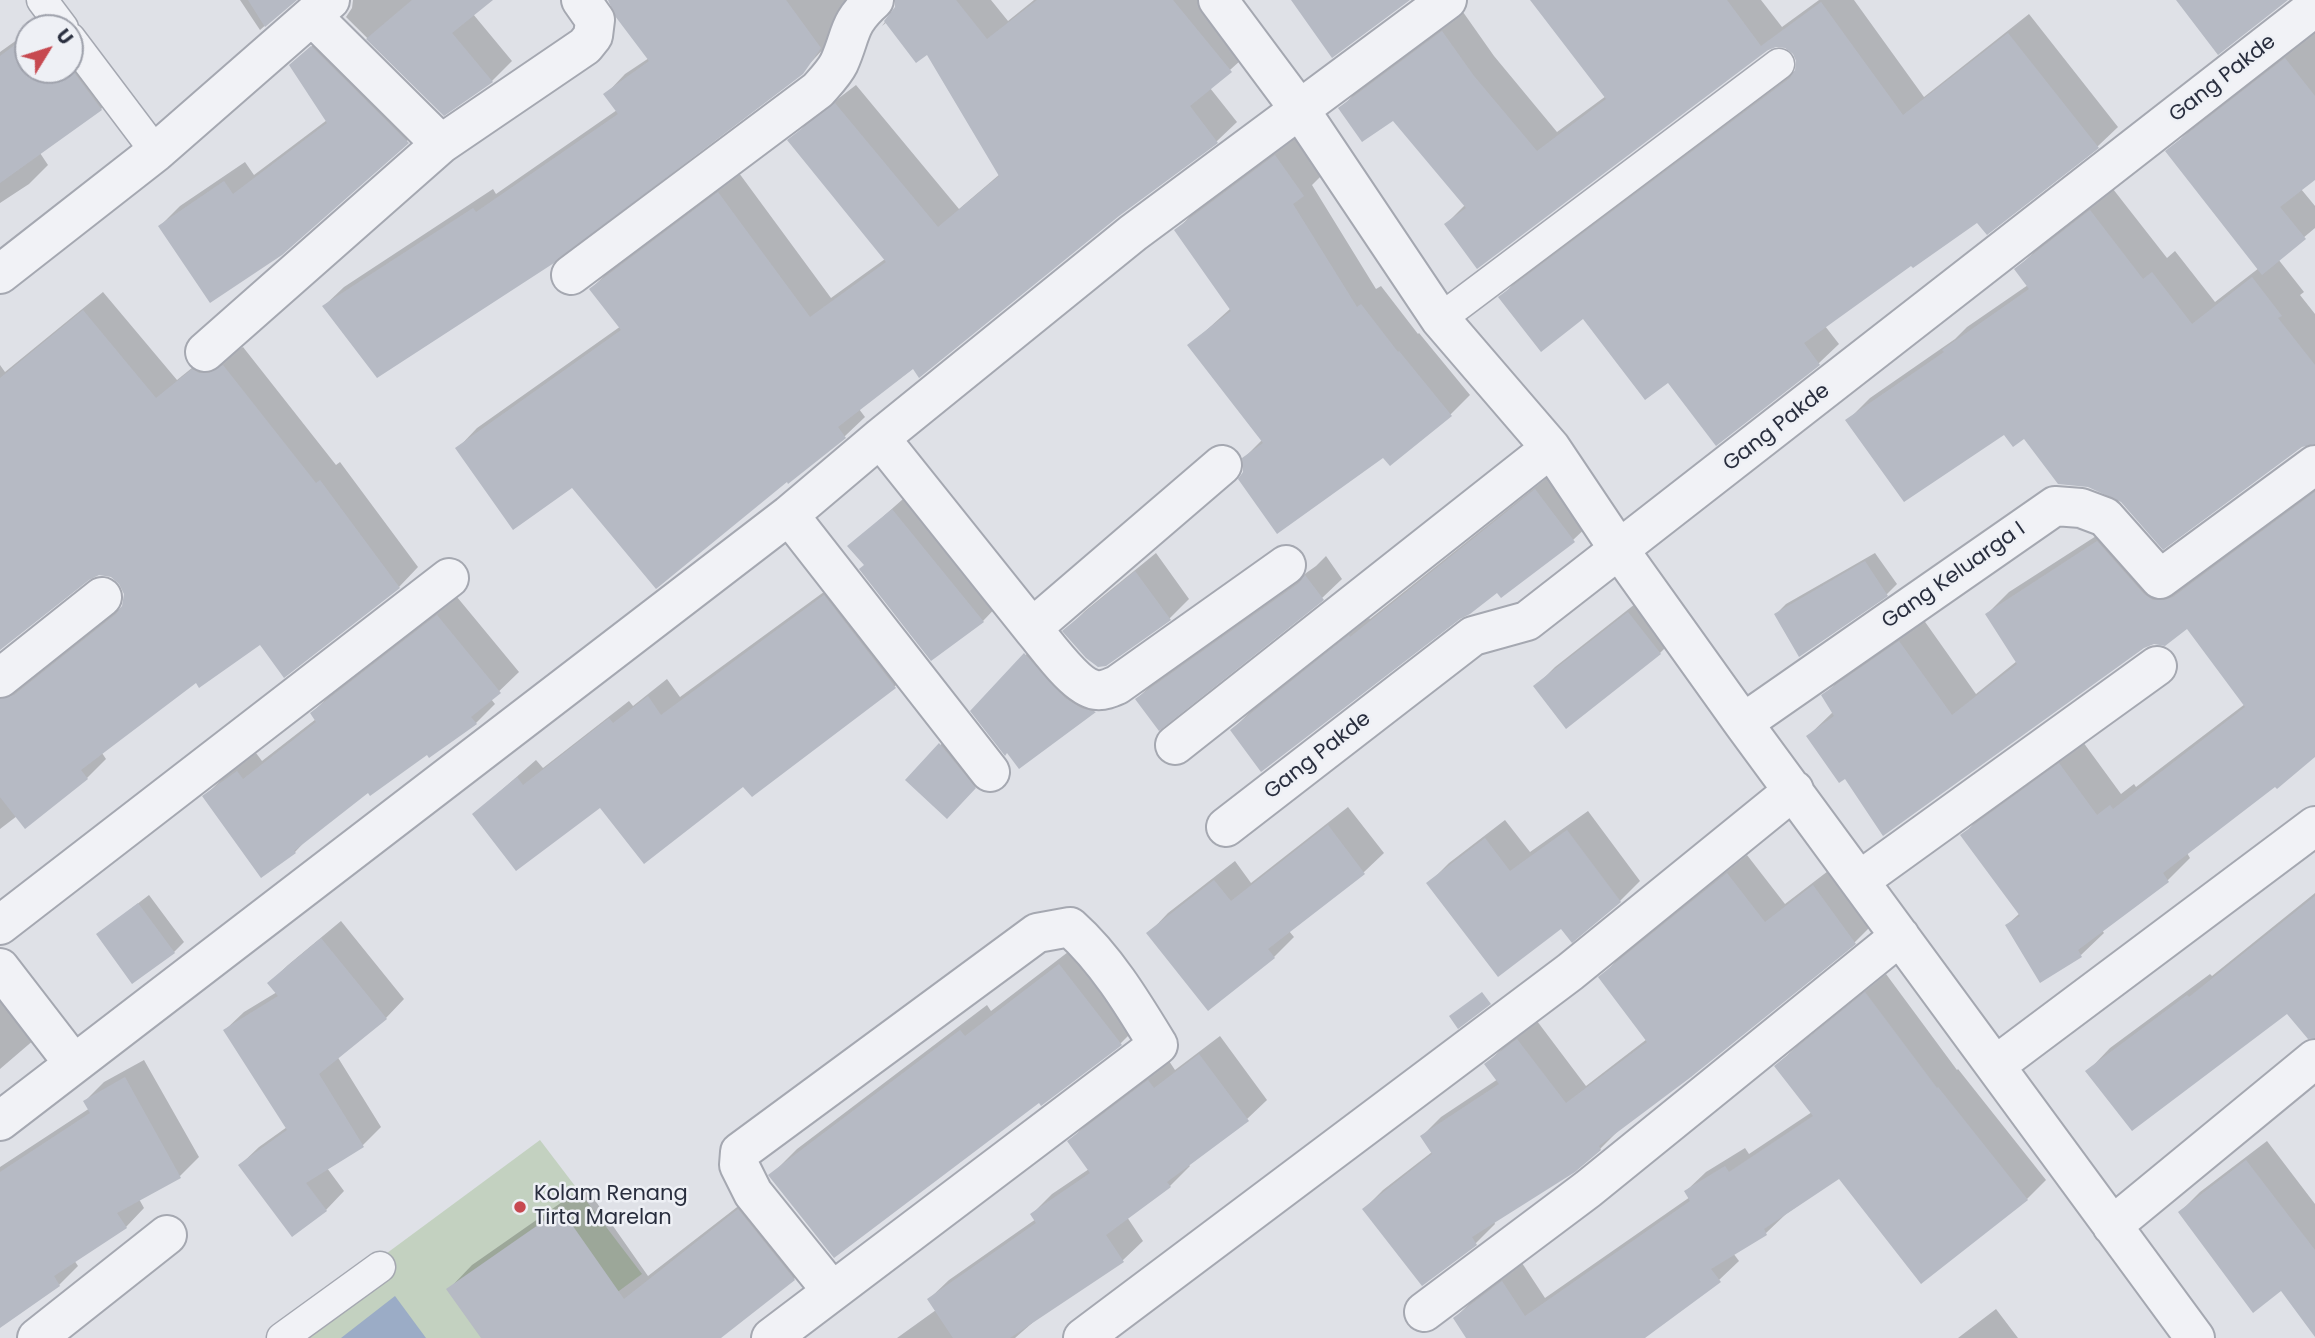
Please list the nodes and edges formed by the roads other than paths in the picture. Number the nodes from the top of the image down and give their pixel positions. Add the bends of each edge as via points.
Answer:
1 (581, 0) edge
2 (874, 0) edge
3 (1218, 0) edge
4 (1447, 0) edge
5 (2315, 7) edge
6 (321, 8) edge
7 (84, 57) edge
8 (1779, 64) dead end
9 (1300, 110) junction
10 (441, 144) junction
11 (156, 152) junction
12 (0, 274) edge
13 (571, 275) dead end
14 (1440, 319) junction
15 (205, 352) dead end
16 (880, 438) junction
17 (1551, 448) junction
18 (1222, 465) dead end
19 (2315, 465) edge
20 (789, 515) junction
21 (1620, 551) junction
22 (1286, 565) dead end
23 (449, 578) dead end
24 (102, 597) dead end
25 (1032, 628) junction
26 (2157, 666) dead end
27 (0, 678) edge
28 (1743, 723) junction
29 (1175, 746) dead end
30 (990, 772) dead end
31 (1794, 790) junction
32 (2315, 826) edge
33 (1226, 827) dead end
34 (1859, 881) junction
35 (0, 925) edge
36 (1900, 936) junction
37 (0, 968) edge
38 (2315, 1059) edge
39 (74, 1064) junction
40 (1996, 1065) junction
41 (0, 1121) edge
42 (2112, 1226) junction
43 (167, 1235) dead end
44 (380, 1267) dead end
45 (832, 1291) junction
46 (1424, 1312) dead end
47 (37, 1338) edge
48 (282, 1338) edge
49 (771, 1338) edge
50 (1083, 1338) edge
51 (2195, 1338) edge

1 - 10 street via 595,20 593,36 585,46
2 - 13 street via 851,26 838,65 818,90
3 - 9 street
4 - 9 street
5 - 21 street, Gang Pakde
6 - 10 street
6 - 11 street
7 - 11 lane
8 - 14 lane
9 - 14 street
9 - 16 street via 1133,233
10 - 15 street
11 - 12 street
14 - 17 street
16 - 20 street
16 - 25 street
17 - 21 street
17 - 29 street
18 - 25 street
19 - 28 street, Gang Keluarga I via 2160,579 2105,517 2081,508 2055,506
20 - 30 street
20 - 39 street
21 - 28 street
21 - 33 street, Gang Pakde via 1527,621 1473,636
22 - 25 street via 1117,685 1102,690 1081,683
23 - 35 street
24 - 27 street
26 - 34 street
28 - 31 street
31 - 34 street
31 - 50 street via 1570,972
32 - 40 street
34 - 36 street
36 - 40 street
36 - 46 street via 1588,1189
37 - 39 street
38 - 42 street
39 - 41 street
40 - 42 street
42 - 51 street
43 - 47 street
44 - 48 lane
45 - 45 street via 1158,1045 1130,1000 1070,927 1037,933 740,1152 738,1165 753,1193
45 - 49 street

